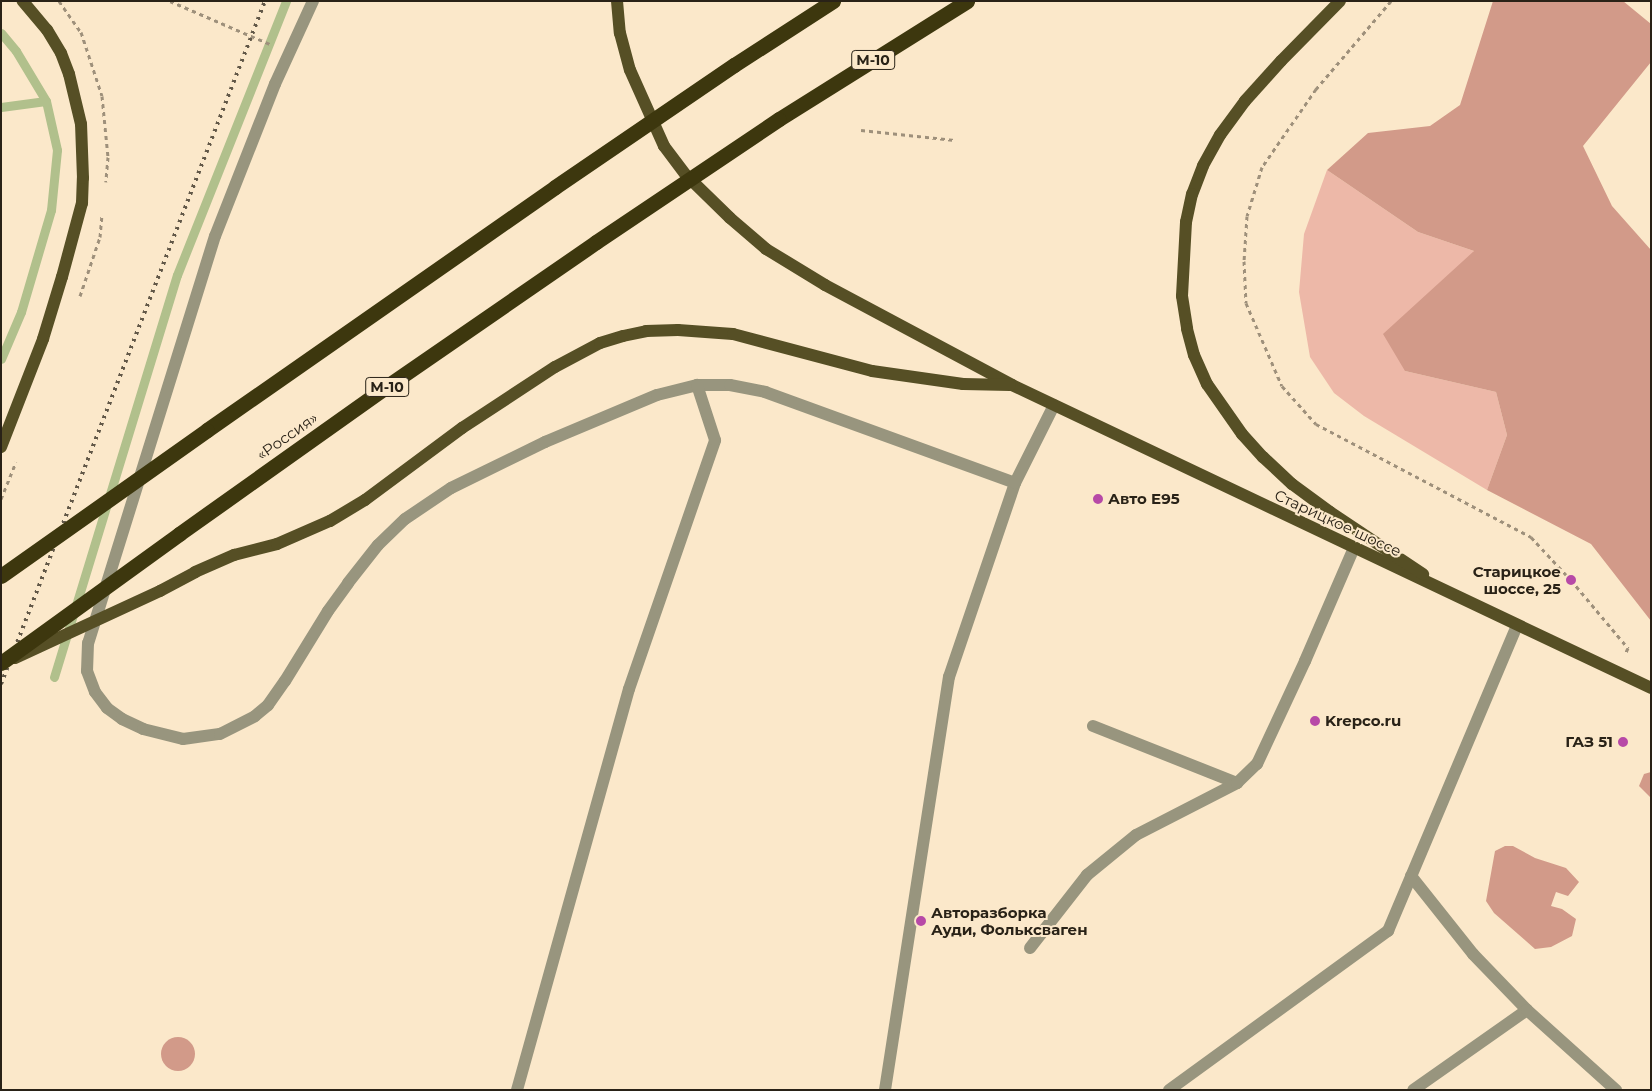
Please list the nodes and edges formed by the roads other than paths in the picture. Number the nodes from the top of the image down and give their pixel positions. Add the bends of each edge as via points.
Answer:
1 (23, 1) edge
2 (313, 1) edge
3 (617, 1) edge
4 (833, 1) edge
5 (967, 1) edge
6 (1340, 1) edge
7 (697, 385) junction
8 (1012, 385) junction
9 (1054, 405) junction
10 (1, 447) edge
11 (1015, 484) junction
12 (1354, 548) junction
13 (1, 576) edge
14 (1460, 598) junction
15 (1517, 625) junction
16 (1, 664) edge
17 (1651, 688) edge
18 (1093, 726) dead end
19 (1237, 783) junction
20 (1411, 876) junction
21 (1030, 948) dead end
22 (1527, 1010) junction
23 (516, 1090) edge
24 (885, 1090) edge
25 (1169, 1090) edge
26 (1413, 1090) edge
27 (1616, 1090) edge

1 - 10 main road via 47,30 69,74 81,124 82,203 43,339
2 - 7 street via 275,84 215,236 88,643 87,671 95,692 107,708 143,729 183,739 220,734 238,726 268,705 348,583 378,545 405,519 451,488 545,442 656,395
3 - 8 main road, Старицкое шоссе via 620,33 630,70 664,146 687,176 730,218 766,249 795,268
4 - 13 highway, bridge via 555,187
5 - 16 highway, «Россия» / М-10, bridge via 779,119 596,242 386,387
6 - 14 main road via 1245,101 1220,135 1204,166 1192,194 1186,222 1182,296 1187,330 1207,384 1262,457 1330,512
7 - 11 street via 730,385 765,392
7 - 23 street via 715,440 629,689
8 - 9 main road, Старицкое шоссе
8 - 16 main road, bridge via 963,384 872,371 733,334 678,330 631,335 600,343 555,367 462,428 366,500 330,521 277,544 234,555
9 - 11 street
9 - 12 main road, Старицкое шоссе
11 - 24 street via 949,677
12 - 14 main road, Старицкое шоссе
12 - 19 street via 1257,764
14 - 15 main road, Старицкое шоссе
15 - 17 main road, Старицкое шоссе
15 - 20 street
18 - 19 street
19 - 21 street via 1136,835 1087,875
20 - 22 street via 1473,954
20 - 25 street via 1388,931
22 - 26 street
22 - 27 street

